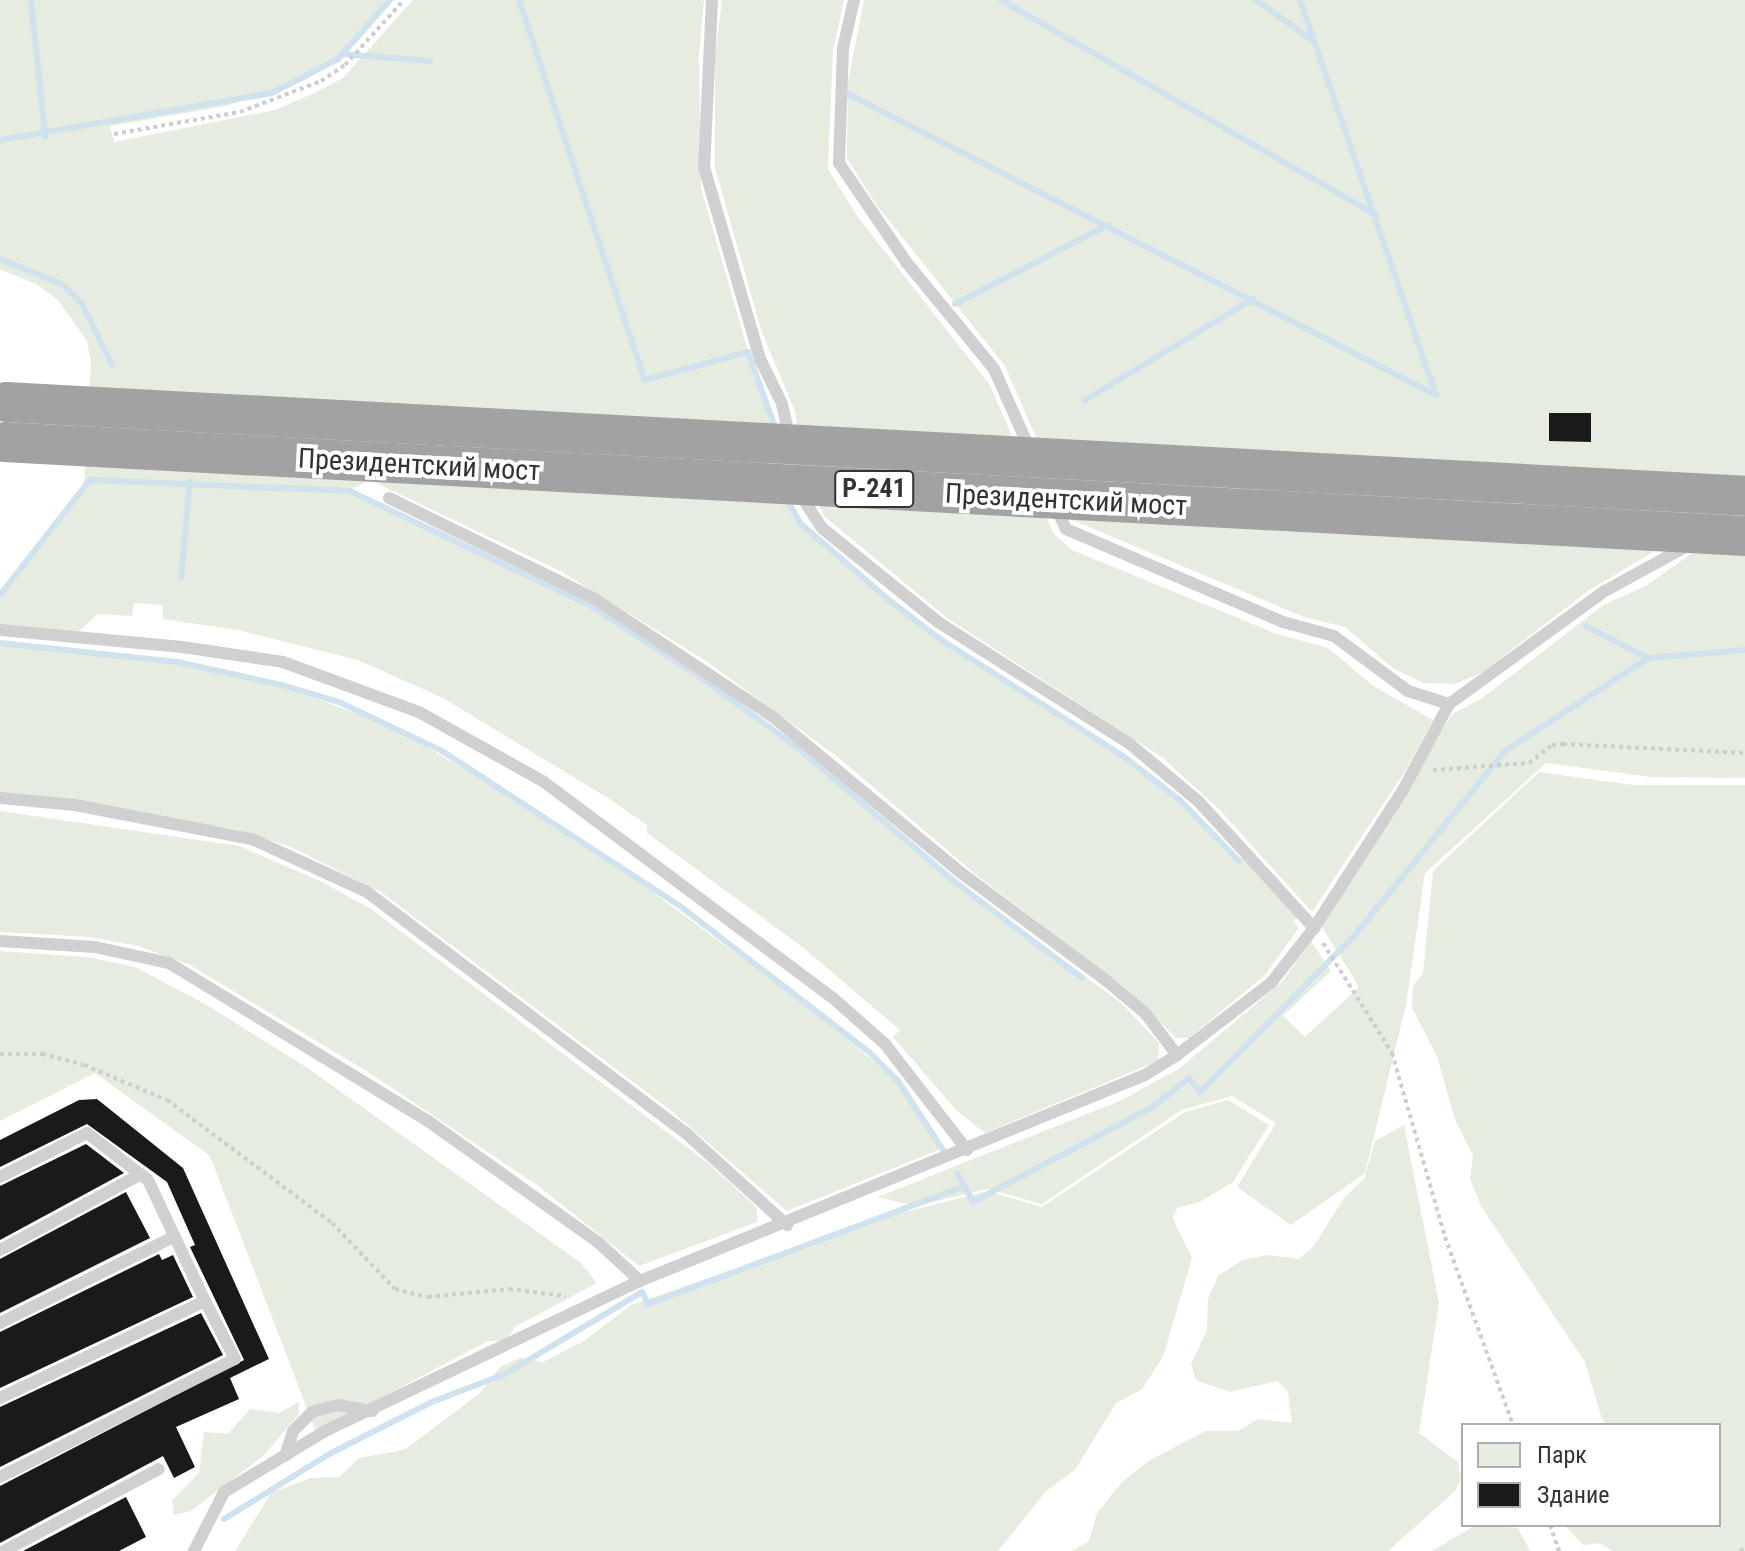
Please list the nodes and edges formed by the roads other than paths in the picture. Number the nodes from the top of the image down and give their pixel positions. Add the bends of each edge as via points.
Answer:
1 (712, 0) edge
2 (854, 0) edge
3 (6, 402) dead end
4 (4, 442) dead end
5 (1040, 471) dead end
6 (1046, 485) dead end
7 (389, 498) dead end
8 (1741, 518) edge
9 (0, 630) edge
10 (1449, 704) junction
11 (0, 798) edge
12 (1314, 928) junction
13 (0, 941) edge
14 (1177, 1055) junction
15 (967, 1150) junction
16 (141, 1174) junction
17 (0, 1177) edge
18 (787, 1225) junction
19 (175, 1236) junction
20 (0, 1250) edge
21 (640, 1281) junction
22 (205, 1301) junction
23 (0, 1323) edge
24 (0, 1398) edge
25 (372, 1411) junction
26 (285, 1456) junction
27 (159, 1469) dead end
28 (0, 1477) edge
29 (4, 1551) edge
30 (194, 1551) edge

1 - 12 lane via 704,167 760,359 782,404 802,503 822,528 938,622 1130,744 1199,802
2 - 5 lane via 843,48 839,163 907,263 994,369
3 - 8 highway, Президентский мост / Р-241, bridge
4 - 8 highway, Президентский мост / Р-241, bridge
6 - 10 lane via 1066,529 1283,622 1334,636 1408,691
7 - 14 lane via 595,599 772,716 956,869 1108,982 1145,1013
8 - 10 lane via 1603,592
9 - 15 lane via 283,662 419,712 544,782 822,989 885,1044
10 - 12 lane via 1411,775
11 - 18 lane via 75,805 252,839 367,892 688,1135
12 - 14 lane via 1271,983
13 - 21 lane via 95,947 169,963 428,1121 599,1243
14 - 15 lane via 1145,1075
15 - 18 lane
16 - 17 lane via 87,1133
16 - 19 lane
16 - 20 lane
18 - 21 lane
19 - 22 lane
19 - 23 lane
21 - 25 lane
22 - 24 lane
22 - 28 lane via 235,1359
25 - 26 lane
25 - 26 lane via 338,1405 312,1412 293,1431
26 - 30 lane via 224,1492
27 - 29 lane

